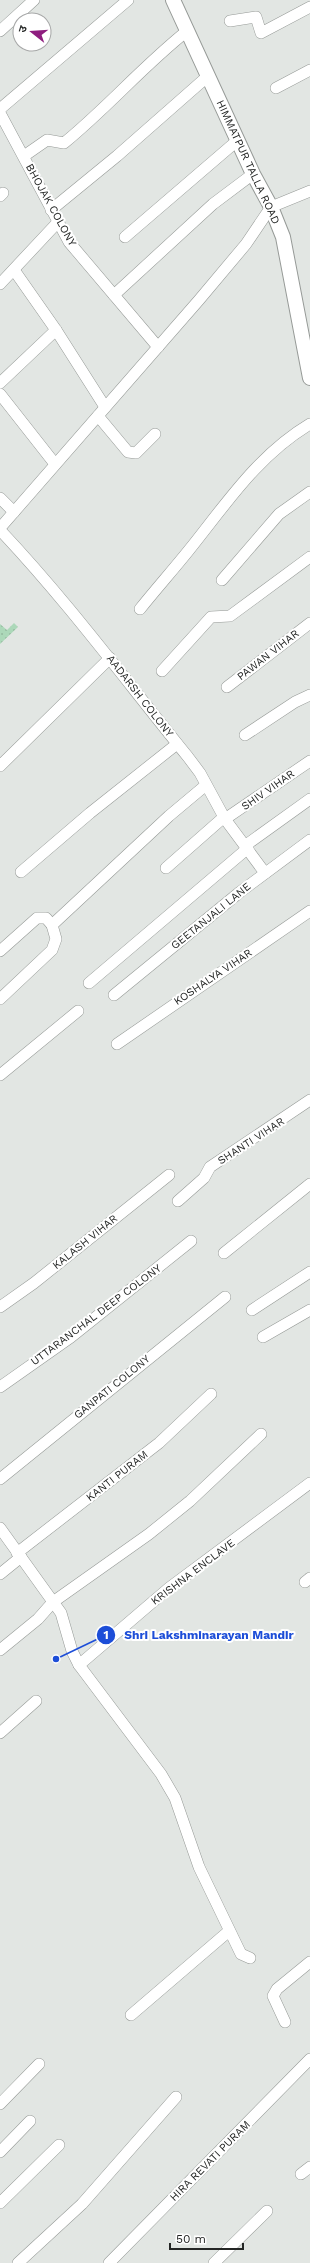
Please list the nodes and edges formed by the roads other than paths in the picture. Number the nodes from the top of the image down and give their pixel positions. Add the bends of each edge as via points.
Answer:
1 (34, 0) edge
2 (128, 0) edge
3 (173, 0) edge
4 (310, 7) edge
5 (230, 21) dead end
6 (0, 31) edge
7 (187, 31) junction
8 (310, 70) edge
9 (208, 76) junction
10 (276, 88) dead end
11 (0, 109) edge
12 (0, 113) edge
13 (238, 140) junction
14 (24, 156) junction
15 (253, 174) junction
16 (310, 191) edge
17 (271, 207) junction
18 (51, 210) junction
19 (58, 222) junction
20 (125, 237) dead end
21 (14, 270) junction
22 (0, 284) edge
23 (114, 295) junction
24 (56, 330) junction
25 (158, 347) junction
26 (310, 378) edge
27 (0, 383) edge
28 (0, 394) edge
29 (102, 412) junction
30 (310, 424) edge
31 (155, 434) dead end
32 (55, 464) junction
33 (310, 492) edge
34 (0, 498) edge
35 (14, 512) junction
36 (0, 529) edge
37 (310, 557) edge
38 (222, 580) dead end
39 (140, 608) dead end
40 (310, 623) edge
41 (110, 658) junction
42 (162, 671) dead end
43 (227, 687) dead end
44 (310, 695) edge
45 (245, 735) dead end
46 (177, 744) junction
47 (310, 761) edge
48 (0, 766) edge
49 (206, 785) junction
50 (310, 799) edge
51 (225, 818) junction
52 (310, 840) edge
53 (247, 847) junction
54 (166, 868) dead end
55 (21, 872) dead end
56 (265, 873) junction
57 (310, 911) edge
58 (52, 925) junction
59 (0, 951) edge
60 (89, 983) dead end
61 (114, 995) dead end
62 (0, 999) edge
63 (78, 1011) dead end
64 (117, 1044) dead end
65 (0, 1075) edge
66 (310, 1100) edge
67 (169, 1175) dead end
68 (310, 1184) edge
69 (178, 1201) dead end
70 (191, 1241) dead end
71 (224, 1253) dead end
72 (310, 1272) edge
73 (225, 1297) dead end
74 (0, 1307) edge
75 (252, 1310) dead end
76 (310, 1310) edge
77 (263, 1337) dead end
78 (0, 1387) edge
79 (211, 1394) dead end
80 (261, 1434) dead end
81 (0, 1479) edge
82 (310, 1483) edge
83 (0, 1528) edge
84 (19, 1555) junction
85 (0, 1574) edge
86 (53, 1602) junction
87 (0, 1650) edge
88 (79, 1665) junction
89 (36, 1701) dead end
90 (0, 1734) edge
91 (229, 1931) junction
92 (250, 1958) dead end
93 (310, 1962) edge
94 (131, 2015) dead end
95 (284, 2022) dead end
96 (310, 2059) edge
97 (39, 2064) dead end
98 (176, 2097) dead end
99 (0, 2104) edge
100 (30, 2122) dead end
101 (60, 2145) dead end
102 (0, 2152) edge
103 (0, 2203) edge
104 (267, 2212) dead end
105 (18, 2263) edge
106 (109, 2263) edge
107 (214, 2263) edge

1 - 6 street
2 - 11 street
3 - 7 street, HIMMATPUR TALLA ROAD
4 - 5 street via 261,33 256,17
7 - 9 street, HIMMATPUR TALLA ROAD
7 - 14 street via 162,50 96,117 64,143 47,140
8 - 10 street
9 - 13 street, HIMMATPUR TALLA ROAD
9 - 18 street
12 - 14 street, BHOJAK COLONY
13 - 15 street, HIMMATPUR TALLA ROAD
13 - 20 street
14 - 18 street, BHOJAK COLONY
15 - 17 street, HIMMATPUR TALLA ROAD
15 - 23 street via 213,204
16 - 17 street
17 - 25 street via 246,244
17 - 26 street, HIMMATPUR TALLA ROAD via 283,237
18 - 19 street, BHOJAK COLONY
19 - 21 street
19 - 23 street, BHOJAK COLONY via 69,242
21 - 22 street
21 - 24 street
23 - 25 street, BHOJAK COLONY
24 - 27 street
24 - 29 street
25 - 29 street
28 - 32 street
29 - 31 street via 128,452 132,454
29 - 32 street
30 - 39 street via 295,433 252,470
32 - 35 street
33 - 38 street via 279,514
34 - 35 street
35 - 36 street
36 - 41 street, AADARSH COLONY via 41,573
37 - 42 street via 230,616 211,617
40 - 43 street, PAWAN VIHAR
41 - 46 street, AADARSH COLONY
41 - 48 street
44 - 45 street
46 - 49 street, AADARSH COLONY via 200,773
46 - 55 street
47 - 51 street, SHIV VIHAR
49 - 51 street, AADARSH COLONY
49 - 58 street
50 - 53 street
51 - 53 street, AADARSH COLONY
51 - 54 street, SHIV VIHAR
52 - 56 street, GEETANJALI LANE
53 - 56 street, AADARSH COLONY
53 - 60 street
56 - 61 street, GEETANJALI LANE
57 - 64 street, KOSHALYA VIHAR
58 - 59 street via 46,918 37,918
58 - 62 street via 56,939 52,950
63 - 65 street
66 - 69 street, SHANTI VIHAR via 210,1167 204,1178
67 - 74 street, KALASH VIHAR via 34,1284
68 - 71 street
70 - 78 street, UTTARANCHAL DEEP COLONY via 71,1337
72 - 75 street
73 - 81 street, GANPATI COLONY
76 - 77 street
79 - 84 street, KANTI PURAM via 159,1443
80 - 86 street via 184,1506
82 - 88 street, KRISHNA ENCLAVE via 169,1588
83 - 84 street
84 - 85 street, KANTI PURAM
84 - 86 street
86 - 87 street via 38,1619
86 - 88 street via 61,1613 72,1651
88 - 91 street via 152,1762 175,1798 199,1867
89 - 90 street
91 - 92 street via 241,1954
91 - 94 street
93 - 95 street via 277,1989 273,1996
96 - 106 street, HIRA REVATI PURAM
97 - 99 street
98 - 105 street via 82,2204
100 - 102 street
101 - 103 street
104 - 107 street

